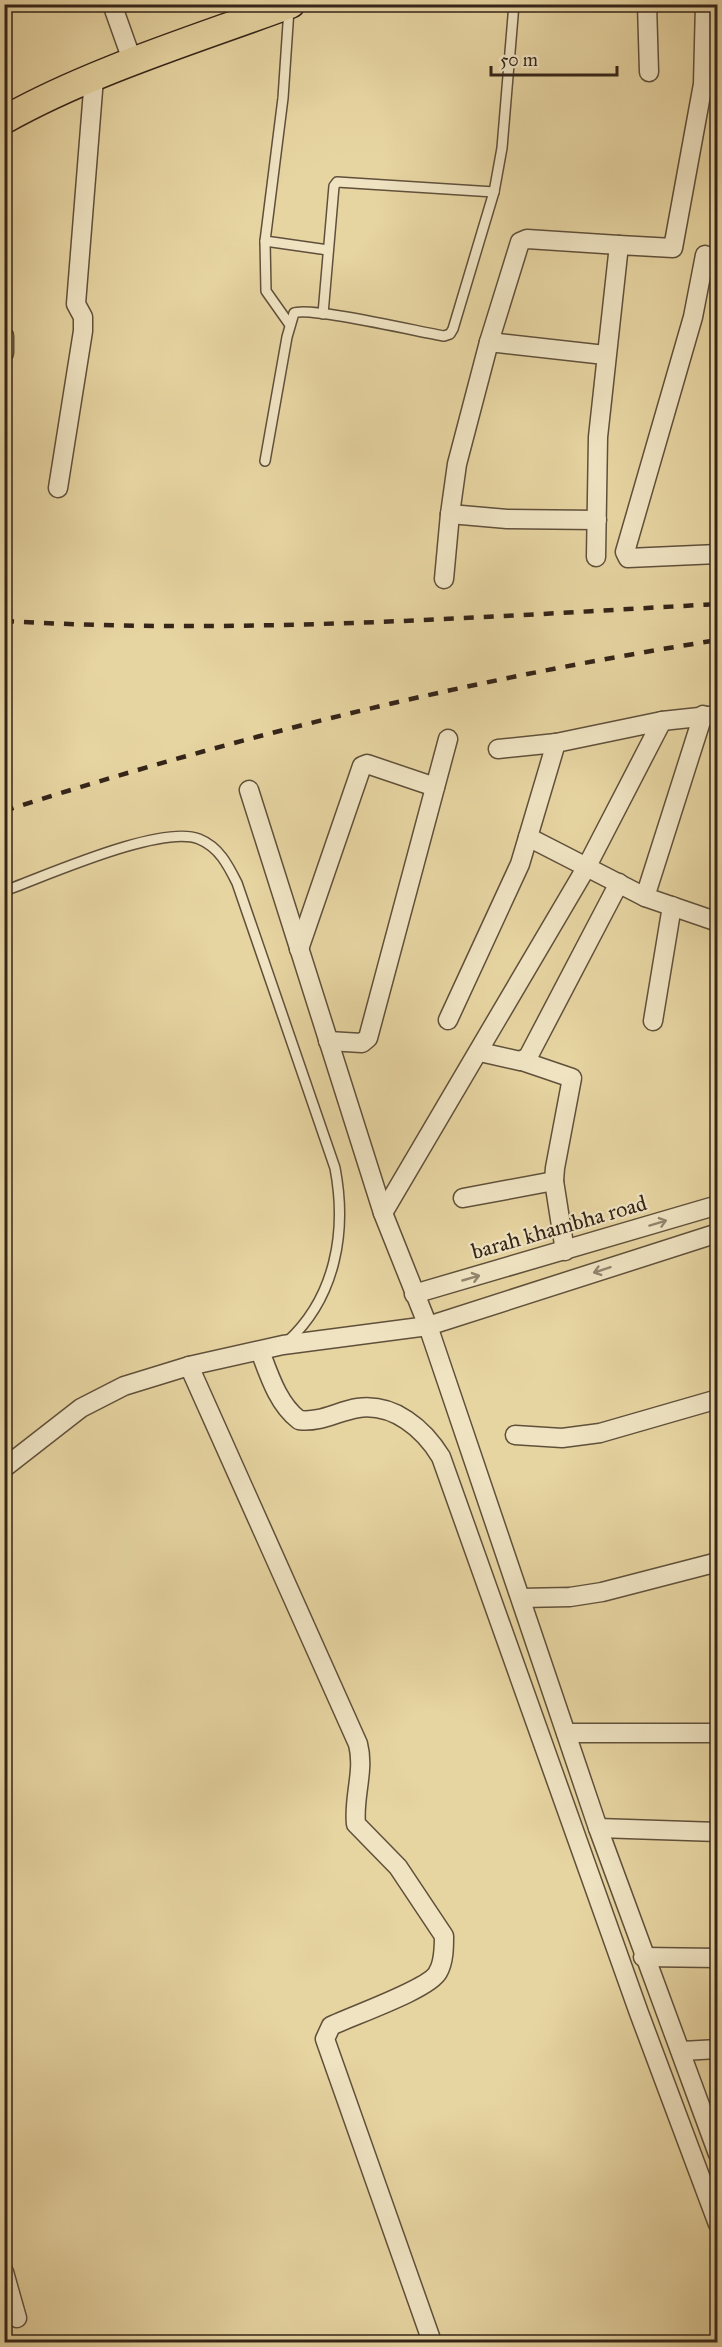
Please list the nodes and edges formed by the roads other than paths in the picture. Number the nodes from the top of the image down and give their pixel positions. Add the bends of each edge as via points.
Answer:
1 (112, 4) edge
2 (514, 4) edge
3 (647, 4) edge
4 (705, 4) edge
5 (290, 5) edge
6 (133, 63) junction
7 (649, 72) dead end
8 (94, 78) junction
9 (4, 120) edge
10 (494, 192) junction
11 (265, 241) junction
12 (619, 245) junction
13 (328, 250) junction
14 (705, 255) dead end
15 (323, 314) junction
16 (290, 325) junction
17 (4, 336) edge
18 (489, 342) junction
19 (4, 353) edge
20 (605, 355) junction
21 (265, 462) dead end
22 (58, 488) dead end
23 (450, 514) junction
24 (597, 519) junction
25 (717, 554) edge
26 (596, 557) dead end
27 (444, 579) dead end
28 (710, 715) edge
29 (662, 721) junction
30 (448, 739) dead end
31 (556, 743) junction
32 (498, 749) dead end
33 (435, 787) junction
34 (249, 790) dead end
35 (528, 837) junction
36 (586, 868) junction
37 (619, 884) junction
38 (4, 891) edge
39 (645, 897) junction
40 (672, 906) junction
41 (717, 922) edge
42 (299, 949) junction
43 (447, 1020) dead end
44 (653, 1022) dead end
45 (328, 1041) junction
46 (480, 1052) junction
47 (522, 1061) junction
48 (554, 1181) junction
49 (463, 1198) dead end
50 (717, 1205) edge
51 (383, 1212) junction
52 (717, 1233) edge
53 (565, 1251) junction
54 (414, 1294) junction
55 (428, 1326) junction
56 (283, 1346) junction
57 (260, 1351) junction
58 (189, 1366) junction
59 (717, 1399) edge
60 (515, 1436) dead end
61 (4, 1468) edge
62 (717, 1562) edge
63 (521, 1598) junction
64 (566, 1733) junction
65 (717, 1733) edge
66 (598, 1828) junction
67 (717, 1832) edge
68 (644, 1957) junction
69 (717, 1958) edge
70 (717, 2049) edge
71 (682, 2051) junction
72 (717, 2154) edge
73 (717, 2224) edge
74 (4, 2272) edge
75 (17, 2318) dead end
76 (432, 2343) edge

1 - 6 street
2 - 10 lane via 502,148
3 - 7 street
4 - 12 street via 703,84 673,248
5 - 6 main road
5 - 11 lane
6 - 8 main road
8 - 9 main road
8 - 22 street via 76,303 84,331
10 - 13 lane via 336,182
10 - 15 lane via 450,334
11 - 13 lane
11 - 16 lane via 266,291
12 - 18 street via 528,239 520,242
12 - 20 street
13 - 15 lane
14 - 25 street via 693,317 625,552 628,558
15 - 16 lane via 299,311 292,315
16 - 21 lane
17 - 19 street
18 - 20 street
18 - 23 street via 457,464
20 - 24 street
23 - 24 street via 507,519
23 - 27 street
24 - 26 street
28 - 29 street
28 - 39 street
29 - 31 street
29 - 36 street
30 - 33 street
31 - 32 street
31 - 35 street
33 - 42 street via 362,765
33 - 45 street via 368,1038 362,1043
34 - 42 street
35 - 36 street
35 - 43 street via 520,864
36 - 37 street
36 - 46 street
37 - 39 street
37 - 47 street via 528,1057
38 - 56 lane via 128,846 168,836 200,839 226,861 335,1168 339,1190 334,1269 319,1306
39 - 40 street
40 - 41 street
40 - 44 street
42 - 45 street
45 - 51 street
46 - 47 street
46 - 51 street
47 - 48 street via 572,1078
48 - 49 street
48 - 53 street
53 -> 50 street, barah khambha road
51 - 54 street
52 -> 55 street
54 -> 53 street, barah khambha road
54 - 55 street
55 - 56 street
55 - 63 street
56 - 57 street
57 - 58 street
57 - 73 street via 281,1399 299,1420 323,1419 357,1408 380,1410 414,1424 441,1457
58 - 61 street via 124,1386 81,1408
58 - 76 street via 358,1744 362,1760 356,1824 398,1868 444,1936 435,1978 331,2026 325,2039
59 - 60 street via 600,1433 562,1438
62 - 63 street via 602,1592
63 - 64 street
64 - 65 street
64 - 66 street
66 - 67 street
66 - 68 street
68 - 69 street
68 - 71 street
70 - 71 street
71 - 72 street
74 - 75 street

